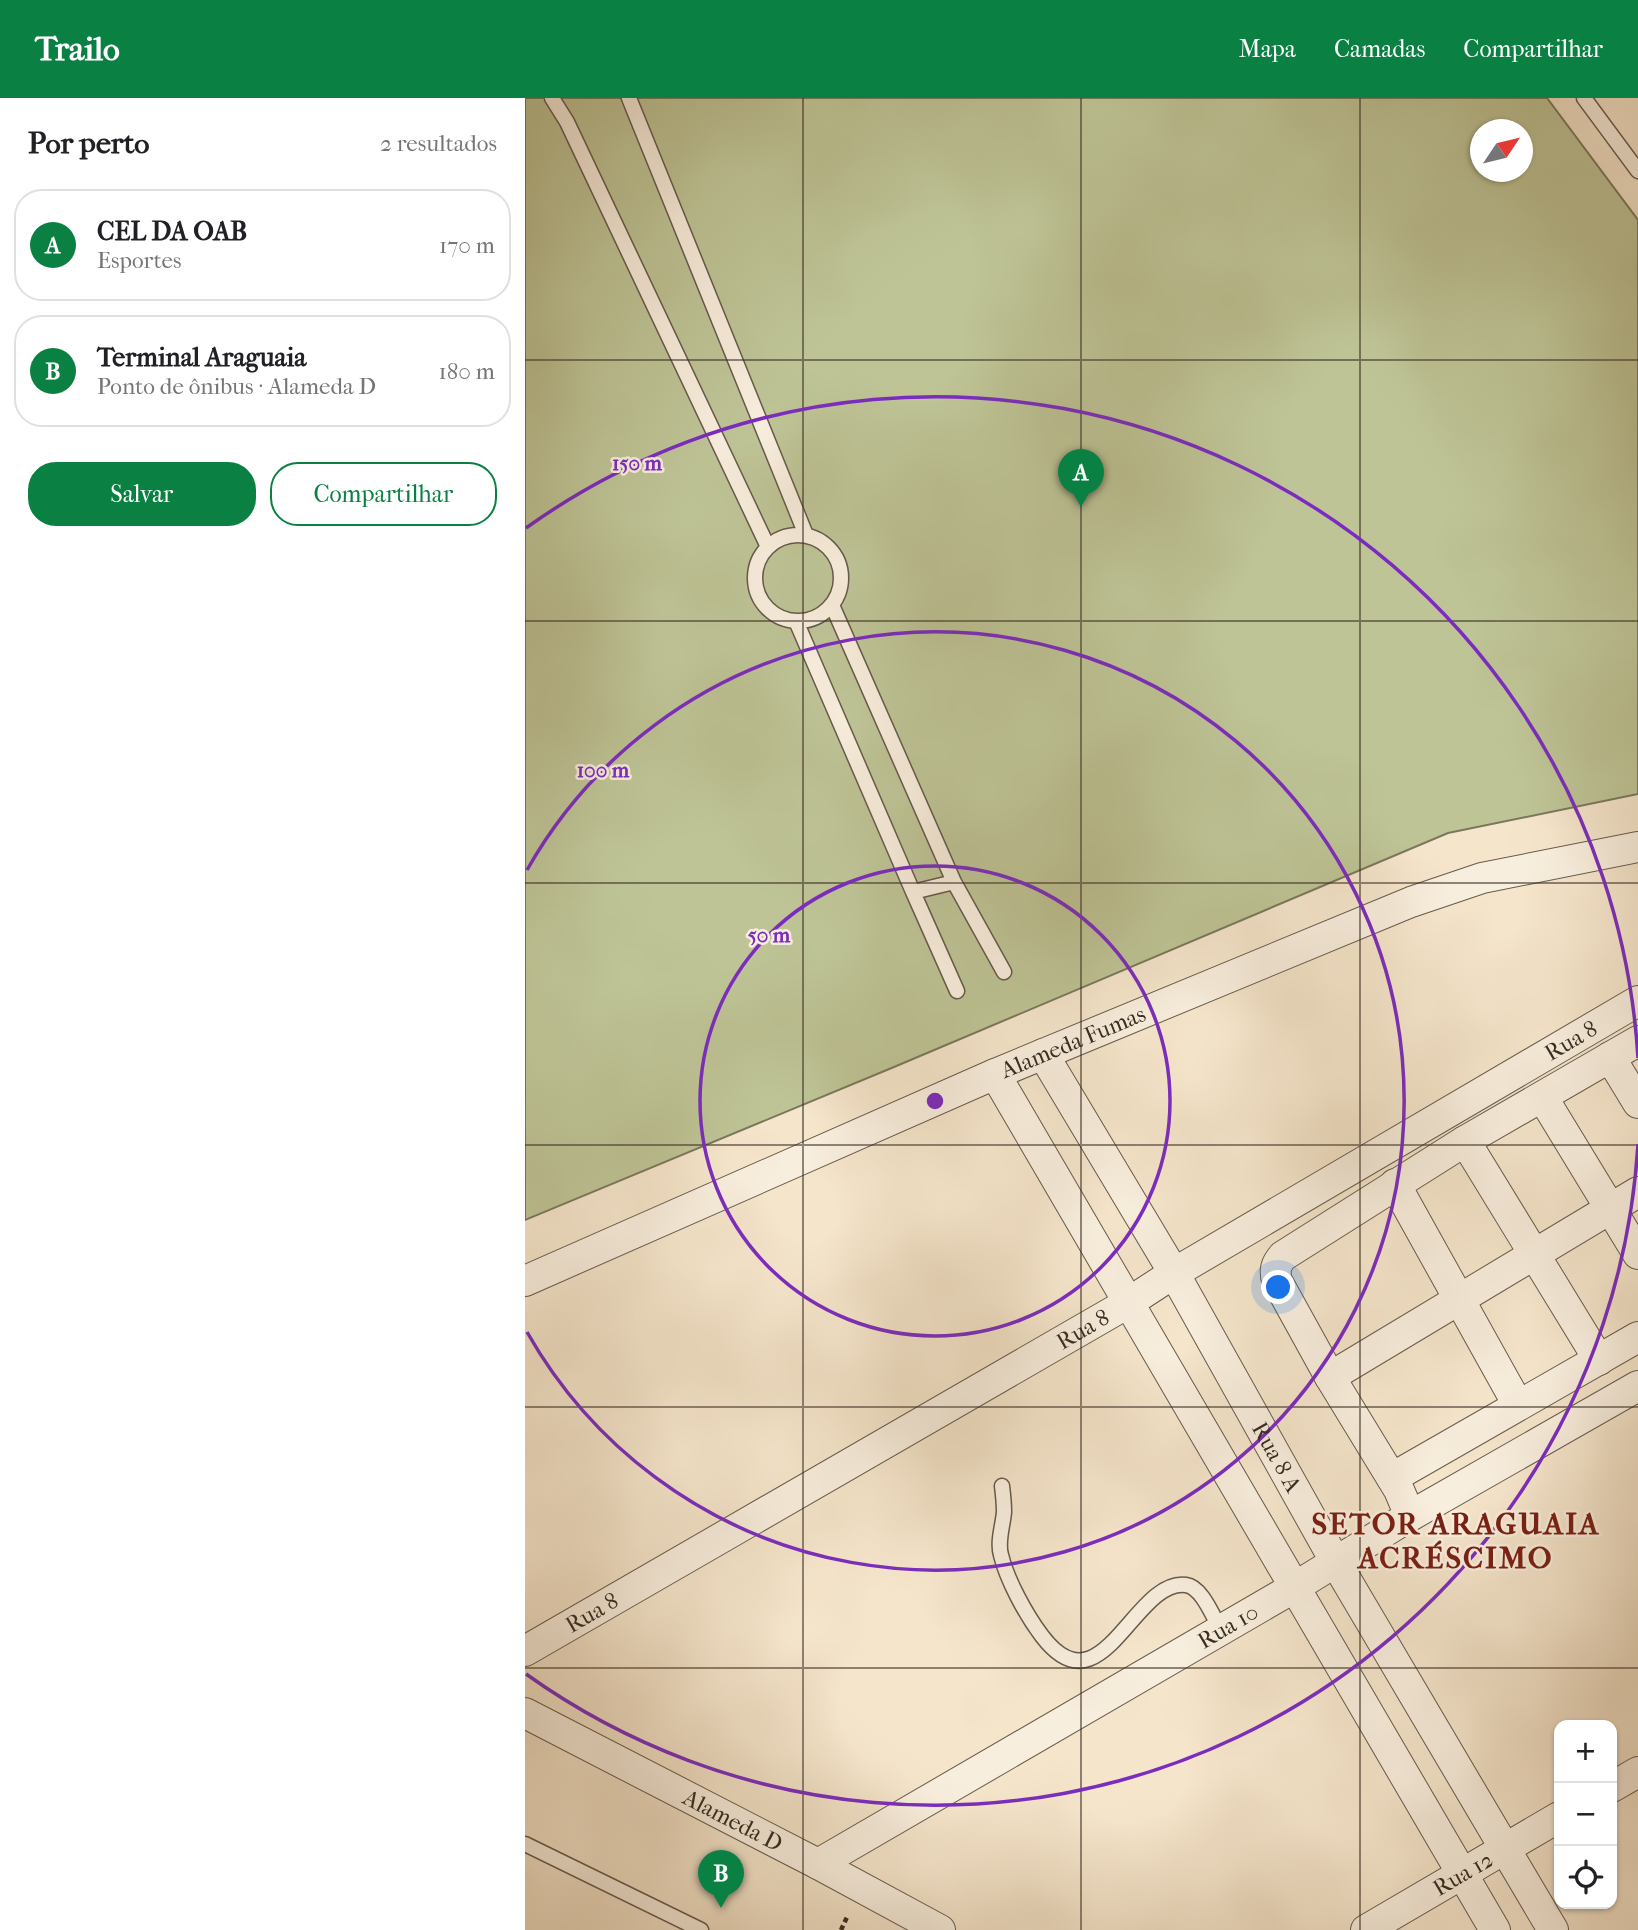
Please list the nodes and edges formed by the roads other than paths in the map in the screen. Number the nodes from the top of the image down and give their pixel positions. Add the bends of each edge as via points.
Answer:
1 (552, 98) edge
2 (629, 98) edge
3 (1584, 98) edge
4 (1638, 171) edge
5 (806, 535) junction
6 (768, 547) junction
7 (832, 605) junction
8 (796, 621) junction
9 (1638, 847) edge
10 (954, 882) junction
11 (913, 892) junction
12 (1004, 972) dead end
13 (957, 990) dead end
14 (1638, 1001) edge
15 (1638, 1041) edge
16 (1043, 1054) junction
17 (1610, 1057) junction
18 (995, 1074) junction
19 (1543, 1098) junction
20 (1638, 1103) edge
21 (1465, 1141) junction
22 (1395, 1184) junction
23 (1638, 1192) edge
24 (1610, 1209) junction
25 (1535, 1253) junction
26 (1638, 1254) edge
27 (1174, 1273) junction
28 (525, 1281) edge
29 (1458, 1299) junction
30 (1128, 1303) junction
31 (1638, 1337) edge
32 (1599, 1360) junction
33 (1330, 1377) junction
34 (1638, 1386) edge
35 (1518, 1405) junction
36 (1392, 1478) junction
37 (1002, 1486) dead end
38 (1410, 1516) junction
39 (1335, 1561) junction
40 (1296, 1587) junction
41 (1221, 1630) junction
42 (525, 1651) edge
43 (525, 1713) edge
44 (1638, 1772) edge
45 (1617, 1784) edge
46 (1554, 1820) edge
47 (525, 1844) edge
48 (1505, 1848) junction
49 (818, 1864) junction
50 (1462, 1873) junction
51 (701, 1930) edge
52 (940, 1930) edge
53 (1366, 1930) edge
54 (1495, 1930) edge
55 (1553, 1930) edge

1 - 6 lane
2 - 5 lane
3 - 4 lane
5 - 6 lane via 779,539
5 - 7 lane via 832,550 839,563 839,592
6 - 8 lane via 755,572 756,587 770,611
7 - 8 lane via 809,620
7 - 10 lane
8 - 11 lane
9 - 16 street, Alameda Fumas via 1482,878 1423,898
10 - 11 lane
10 - 12 lane
11 - 13 lane
14 - 27 street, Rua 8
15 - 17 street
16 - 18 street, Alameda Fumas
16 - 27 street, Rua 8 A
17 - 19 street
17 - 20 street
18 - 28 street, Alameda Fumas
18 - 30 street
19 - 21 street
19 - 24 street
21 - 22 street
21 - 25 street
22 - 29 street
22 - 33 street via 1277,1263 1277,1281
23 - 24 street
24 - 25 street
24 - 26 street
25 - 29 street
25 - 32 street
27 - 30 street, Rua 8
27 - 39 street, Rua 8 A
29 - 33 street
29 - 35 street
30 - 40 street
30 - 42 street, Rua 8
31 - 32 street
32 - 35 street
33 - 36 street
34 - 38 street, Rua 10
35 - 36 street
36 - 38 street
37 - 41 lane via 1000,1553 1027,1616 1054,1652 1073,1661 1095,1656 1156,1596 1183,1584 1198,1593
38 - 39 street, Rua 10
39 - 40 street, Rua 10
39 - 48 street, Rua 8 A
40 - 41 street, Rua 10
40 - 50 street
41 - 49 street, Rua 10
43 - 49 street, Alameda D
44 - 45 street
46 - 48 street, Rua 12
47 - 51 lane
48 - 50 street, Rua 12
48 - 55 street, Rua 8 A
49 - 52 street, Alameda D
50 - 53 street, Rua 12
50 - 54 street

